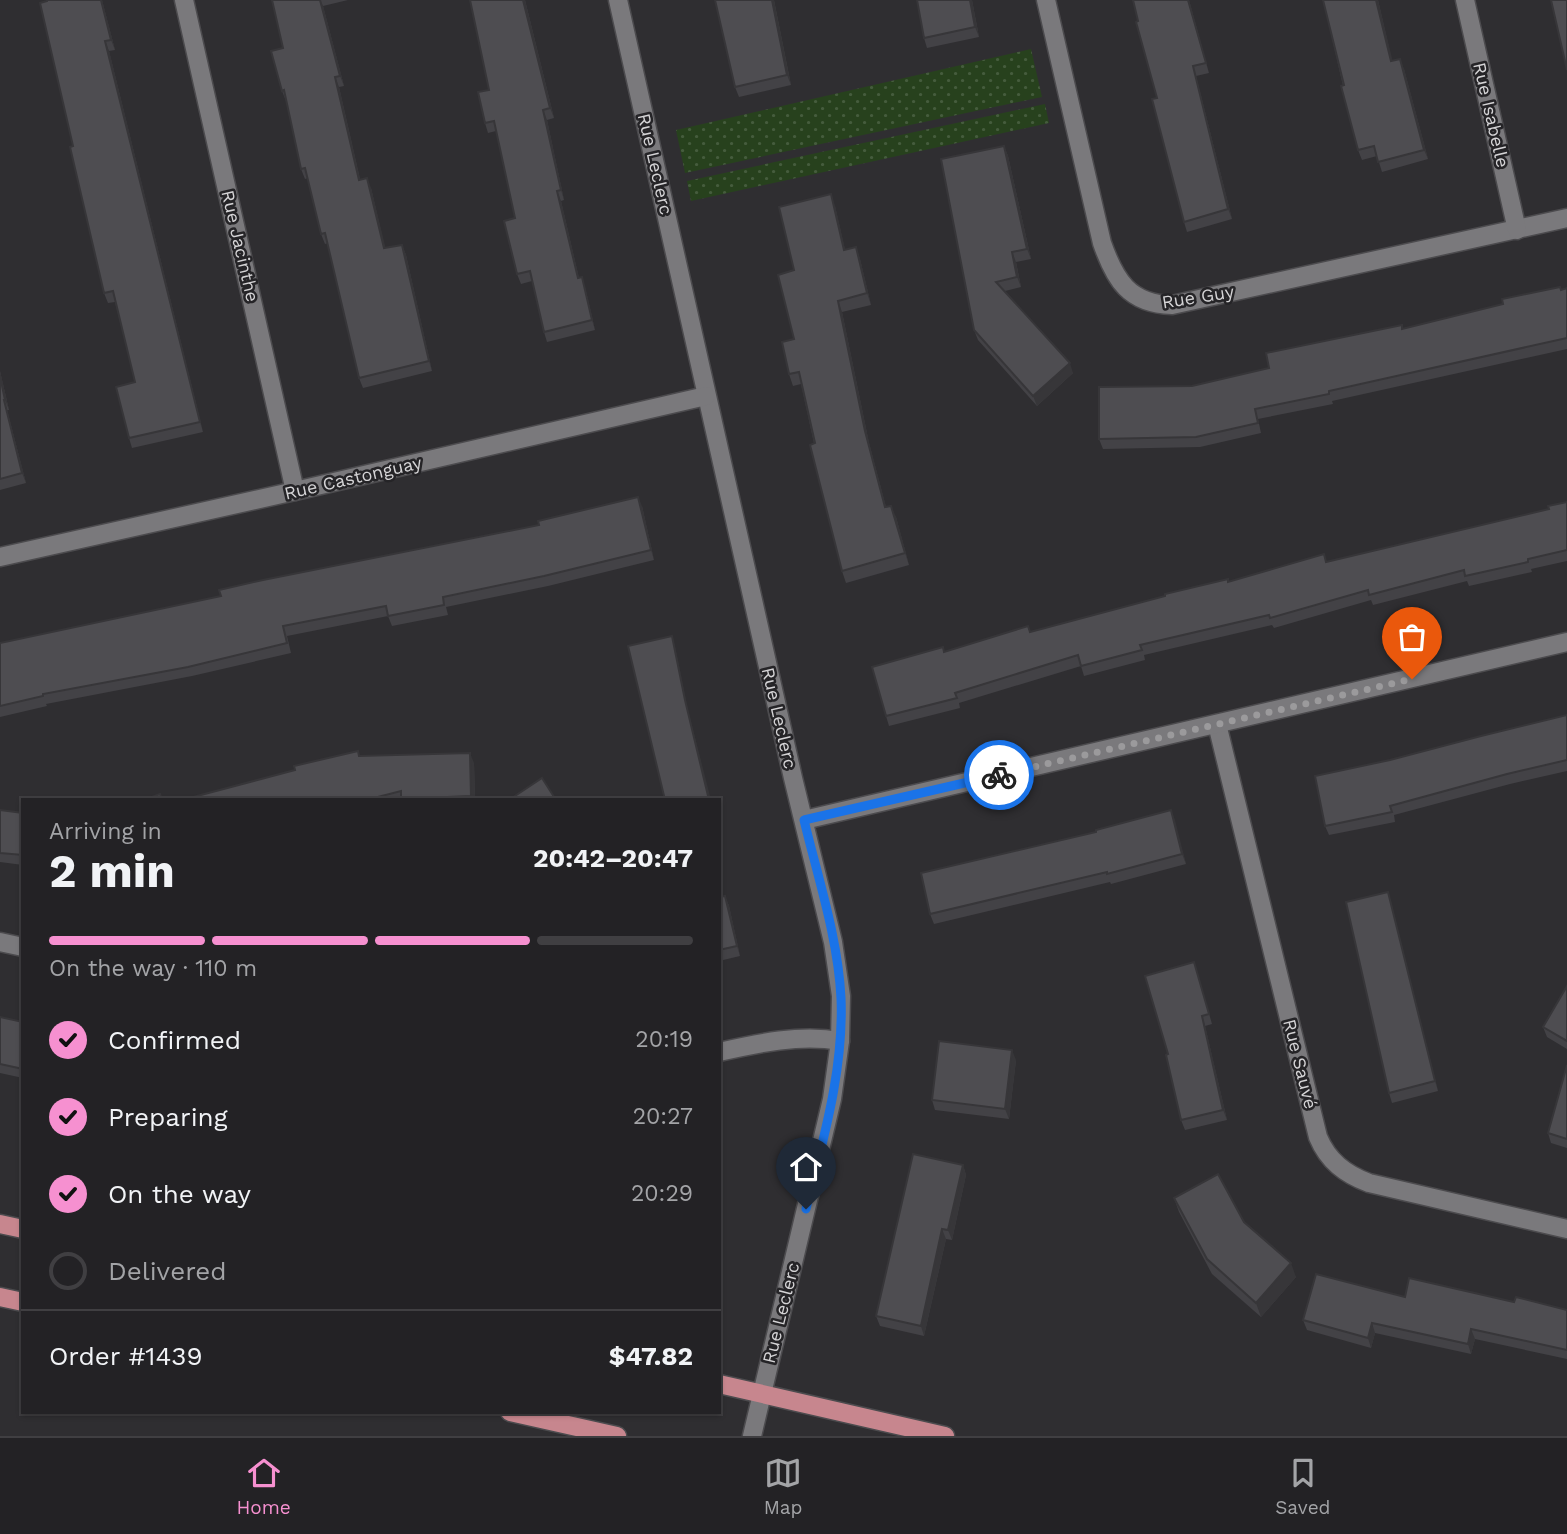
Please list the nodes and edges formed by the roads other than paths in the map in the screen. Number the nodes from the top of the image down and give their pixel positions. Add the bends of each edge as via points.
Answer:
1 (184, 0) edge
2 (618, 0) edge
3 (1046, 0) edge
4 (1465, 0) edge
5 (1567, 218) edge
6 (1517, 230) junction
7 (706, 396) junction
8 (295, 491) junction
9 (0, 557) edge
10 (1567, 642) edge
11 (1217, 724) junction
12 (804, 820) junction
13 (0, 942) edge
14 (21, 947) edge
15 (840, 1041) junction
16 (721, 1052) edge
17 (0, 1224) edge
18 (21, 1229) edge
19 (1567, 1229) edge
20 (0, 1297) edge
21 (21, 1302) edge
22 (721, 1384) edge
23 (762, 1394) junction
24 (519, 1414) edge
25 (617, 1436) edge
26 (752, 1436) edge
27 (945, 1436) edge

1 - 8 street, Rue Jacinthe
2 - 7 street, Rue Leclerc
3 - 6 street, Rue Guy via 1102,243 1117,276 1139,300 1172,305
4 - 6 street, Rue Isabelle
5 - 6 street, Rue Guy
7 - 8 street, Rue Castonguay
7 - 12 street, Rue Leclerc
8 - 9 street, Rue Castonguay
10 - 11 street
11 - 12 street
11 - 19 street, Rue Sauvé via 1323,1149 1341,1170 1369,1183
12 - 15 street, Rue Leclerc via 838,972
13 - 14 street
15 - 16 street via 802,1038
15 - 23 street, Rue Leclerc via 832,1099
17 - 18 main road
20 - 21 main road
22 - 23 main road
23 - 26 street, Rue Leclerc
23 - 27 main road
24 - 25 main road

